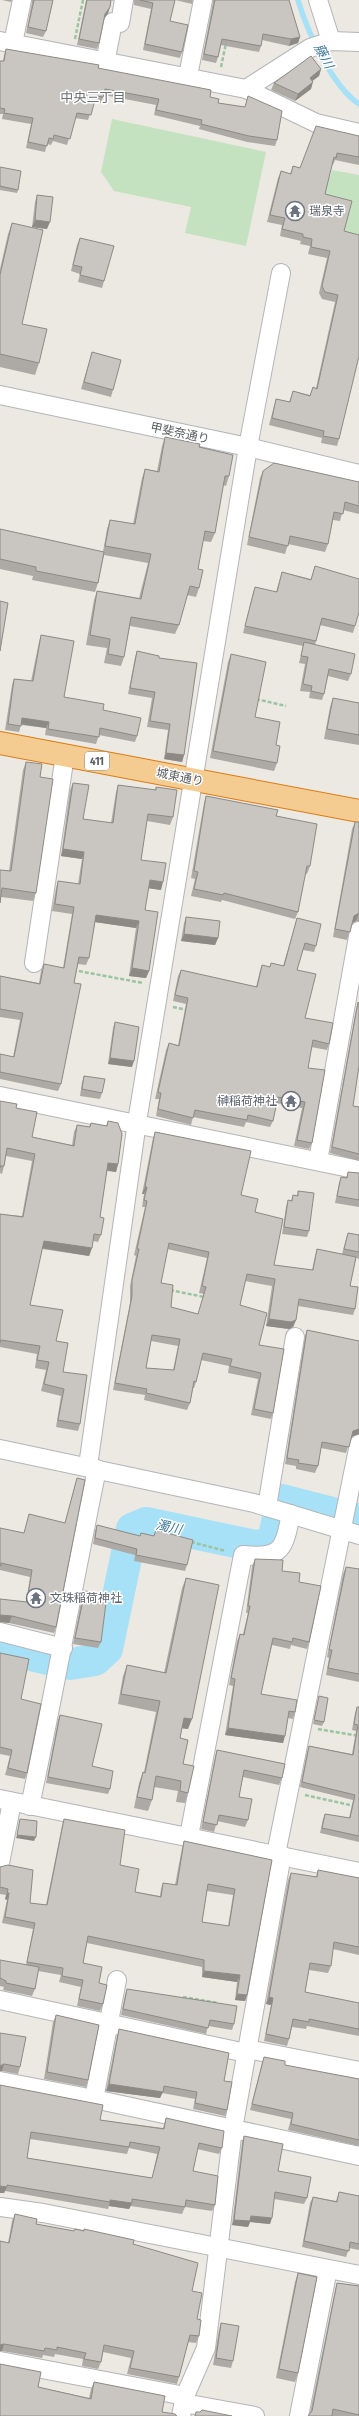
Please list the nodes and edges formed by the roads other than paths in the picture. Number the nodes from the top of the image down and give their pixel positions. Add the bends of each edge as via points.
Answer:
1 (22, 0) edge
2 (124, 0) edge
3 (203, 0) edge
4 (318, 0) edge
5 (331, 41) junction
6 (6, 42) edge
7 (359, 42) edge
8 (105, 63) junction
9 (188, 76) junction
10 (246, 89) junction
11 (359, 133) edge
12 (281, 273) dead end
13 (0, 395) edge
14 (248, 447) junction
15 (359, 474) edge
16 (0, 743) edge
17 (65, 756) junction
18 (193, 780) junction
19 (359, 811) edge
20 (359, 931) edge
21 (34, 963) dead end
22 (0, 1096) edge
23 (137, 1122) junction
24 (318, 1161) junction
25 (359, 1170) edge
26 (295, 1336) dead end
27 (359, 1444) edge
28 (0, 1449) edge
29 (93, 1468) junction
30 (267, 1507) junction
31 (290, 1514) junction
32 (342, 1530) junction
33 (359, 1535) edge
34 (0, 1632) edge
35 (63, 1649) junction
36 (6, 1801) edge
37 (30, 1806) junction
38 (189, 1836) junction
39 (279, 1854) junction
40 (0, 1863) edge
41 (359, 1872) edge
42 (117, 1980) dead end
43 (0, 2000) edge
44 (109, 2023) junction
45 (247, 2051) junction
46 (359, 2071) edge
47 (0, 2081) edge
48 (94, 2099) junction
49 (233, 2129) junction
50 (359, 2156) edge
51 (0, 2207) edge
52 (219, 2248) junction
53 (328, 2269) junction
54 (359, 2275) edge
55 (0, 2361) edge
56 (184, 2405) edge
57 (255, 2416) edge
58 (298, 2416) edge

1 - 6 street
2 - 8 street via 120,23 113,22
3 - 9 street
4 - 5 street
5 - 7 street
5 - 10 street via 310,48
6 - 8 street
8 - 9 street
9 - 10 street
10 - 11 street via 316,123
12 - 14 street
13 - 14 street, 甲斐奈通り
14 - 15 street, 甲斐奈通り
14 - 18 street
16 - 17 highway, 城東通り / 411
17 - 18 highway, 城東通り / 411
17 - 21 street
18 - 19 highway, 城東通り / 411
18 - 23 street
20 - 24 street
22 - 23 street
23 - 24 street
23 - 29 street
24 - 25 street
26 - 30 street
27 - 32 street
28 - 29 street
29 - 30 street
29 - 35 street
30 - 31 street
31 - 32 street
31 - 38 street via 286,1542 281,1549 273,1555 243,1556
32 - 33 street
32 - 39 street via 288,1792
34 - 35 street
35 - 37 street
36 - 37 street
36 - 40 street
37 - 38 street
38 - 39 street
39 - 41 street
39 - 45 street
42 - 44 street
43 - 44 street
44 - 45 street
44 - 48 street
45 - 46 street
45 - 49 street
47 - 48 street
48 - 49 street
49 - 50 street
49 - 52 street
51 - 52 street via 43,2213
52 - 53 street
52 - 56 street via 206,2348
53 - 54 street
53 - 58 street
55 - 56 street
56 - 57 street

